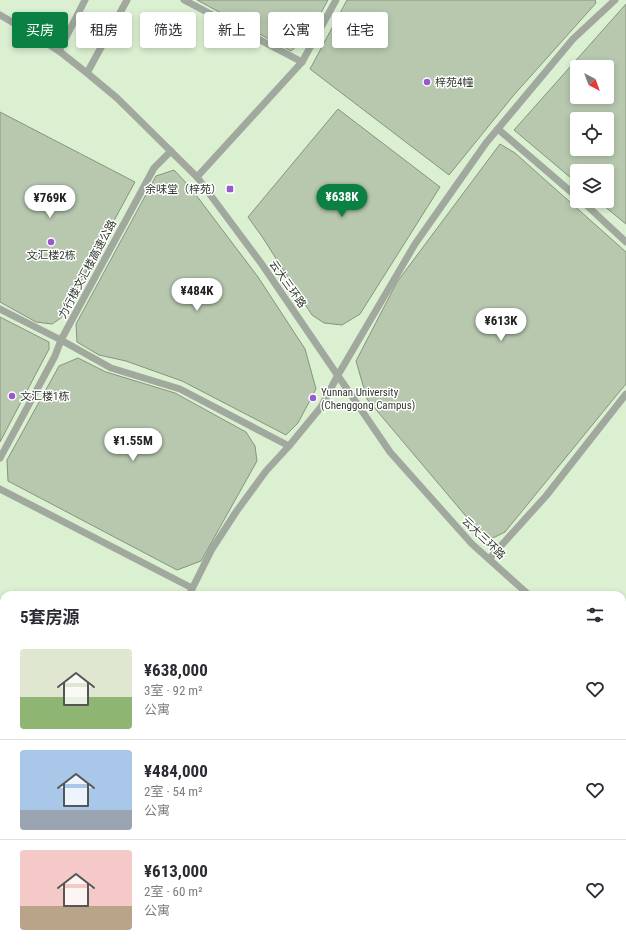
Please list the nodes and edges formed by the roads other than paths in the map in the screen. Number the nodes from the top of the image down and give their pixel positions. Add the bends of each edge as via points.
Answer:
1 (85, 0) edge
2 (127, 0) edge
3 (184, 0) edge
4 (336, 0) edge
5 (612, 1) edge
6 (0, 15) edge
7 (59, 51) junction
8 (302, 62) junction
9 (87, 73) junction
10 (498, 129) junction
11 (171, 151) junction
12 (197, 177) junction
13 (570, 191) edge
14 (590, 208) edge
15 (626, 242) edge
16 (0, 309) edge
17 (61, 340) junction
18 (338, 375) junction
19 (626, 394) edge
20 (289, 446) junction
21 (0, 458) edge
22 (0, 489) edge
23 (489, 559) junction
24 (188, 591) edge
25 (191, 591) edge
26 (525, 591) edge

1 - 7 lane
2 - 9 lane
3 - 8 lane
4 - 8 lane
5 - 10 lane via 574,39
6 - 7 lane, 云大三环路
7 - 9 lane, 云大三环路
8 - 12 lane
9 - 11 lane, 云大三环路 via 117,98
10 - 13 lane
10 - 18 lane via 415,244
11 - 12 lane, 云大三环路
11 - 17 lane, 力行楼文汇楼高速公路 via 154,168
12 - 18 lane, 云大三环路
14 - 15 lane
16 - 17 lane
17 - 20 lane via 111,368 180,388
17 - 21 lane, 力行楼文汇楼高速公路 via 55,356
18 - 20 lane via 321,406
18 - 23 lane, 云大三环路 via 390,452 472,544
19 - 23 lane via 546,496
20 - 25 lane via 266,471 236,512 212,549
22 - 24 lane
23 - 26 lane, 云大三环路

